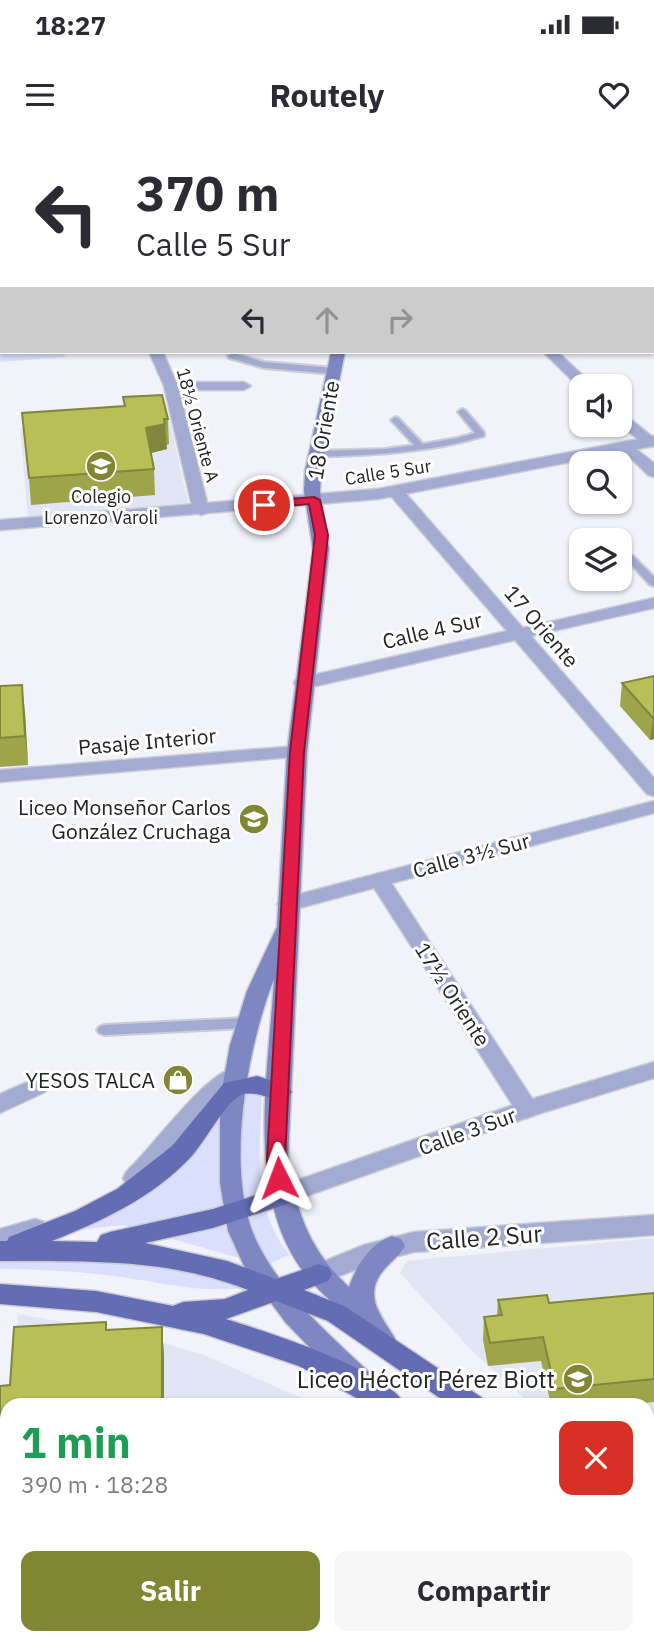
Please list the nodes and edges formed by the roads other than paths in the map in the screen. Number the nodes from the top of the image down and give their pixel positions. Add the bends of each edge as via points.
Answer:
1 (157, 354) edge
2 (338, 354) edge
3 (552, 354) edge
4 (232, 356) dead end
5 (334, 371) junction
6 (574, 374) edge
7 (171, 386) junction
8 (244, 386) dead end
9 (462, 412) dead end
10 (395, 420) dead end
11 (632, 425) edge
12 (652, 442) edge
13 (420, 446) junction
14 (627, 447) junction
15 (317, 454) junction
16 (654, 472) edge
17 (396, 492) junction
18 (314, 500) junction
19 (201, 510) junction
20 (0, 525) edge
21 (632, 560) edge
22 (654, 583) edge
23 (654, 603) edge
24 (518, 634) junction
25 (303, 683) junction
26 (297, 752) junction
27 (0, 776) edge
28 (654, 790) edge
29 (654, 807) edge
30 (379, 880) junction
31 (288, 914) junction
32 (246, 1023) junction
33 (104, 1030) dead end
34 (654, 1070) edge
35 (232, 1082) junction
36 (37, 1086) dead end
37 (280, 1092) junction
38 (0, 1104) edge
39 (527, 1109) junction
40 (281, 1196) junction
41 (233, 1212) junction
42 (654, 1225) edge
43 (0, 1239) edge
44 (392, 1246) junction
45 (56, 1249) junction
46 (0, 1250) edge
47 (319, 1274) junction
48 (276, 1292) junction
49 (0, 1294) edge
50 (156, 1312) junction
51 (368, 1318) junction
52 (385, 1344) junction
53 (381, 1398) edge
54 (383, 1398) edge
55 (461, 1398) edge

1 - 7 street, 18½ Oriente A
2 - 5 main road, 18 Oriente
3 - 6 street
4 - 5 lane via 264,365
5 - 15 main road, 18 Oriente
7 - 8 street
7 - 19 street, 18½ Oriente A
9 - 13 lane via 481,433
10 - 13 lane
11 - 12 street
12 - 14 street, Calle 5 Sur
13 - 15 lane
14 - 16 street
14 - 17 street, Calle 5 Sur
15 - 18 main road, 18 Oriente
17 - 18 street, Calle 5 Sur
17 - 24 street, 17 Oriente
18 - 19 street, Calle 5 Sur
18 - 25 main road, 18 Oriente via 321,549
19 - 20 street, Calle 5 Sur
21 - 22 lane
23 - 24 street, Calle 4 Sur
24 - 25 street, Calle 4 Sur
24 - 28 street, 17 Oriente
25 - 26 main road, 18 Oriente
26 - 27 street, Pasaje Interior
26 - 31 main road, 18 Oriente
29 - 30 street, Calle 3½ Sur
30 - 31 street, Calle 3½ Sur
30 - 39 street, 17½ Oriente
31 - 32 main road, 18 Oriente
31 - 37 main road, 18 Oriente
32 - 33 lane
32 - 35 main road, 18 Oriente
34 - 39 street, Calle 3 Sur
35 - 37 main road
35 - 41 main road, 18 Oriente
35 - 43 street via 202,1102 161,1154 122,1188 60,1221
35 - 46 main road via 182,1151 137,1189 85,1218
36 - 38 street
37 - 40 main road, 18 Oriente via 276,1160
39 - 40 street, Calle 3 Sur
40 - 41 main road
40 - 47 main road, 18 Oriente via 293,1231
41 - 45 main road via 132,1238
41 - 48 main road, 18 Oriente via 245,1242
42 - 44 street, Calle 2 Sur
44 - 47 street, Calle 2 Sur
44 - 51 main road via 377,1258 360,1286 361,1305
45 - 46 main road
45 - 48 main road via 173,1258 227,1271
47 - 48 main road
47 - 51 main road, 18 Oriente
48 - 50 main road via 202,1313
48 - 52 main road via 337,1314
48 - 54 main road, 18 Oriente via 328,1350
49 - 50 main road via 86,1300
50 - 53 main road via 259,1341
51 - 52 main road, 18 Oriente
52 - 55 main road

